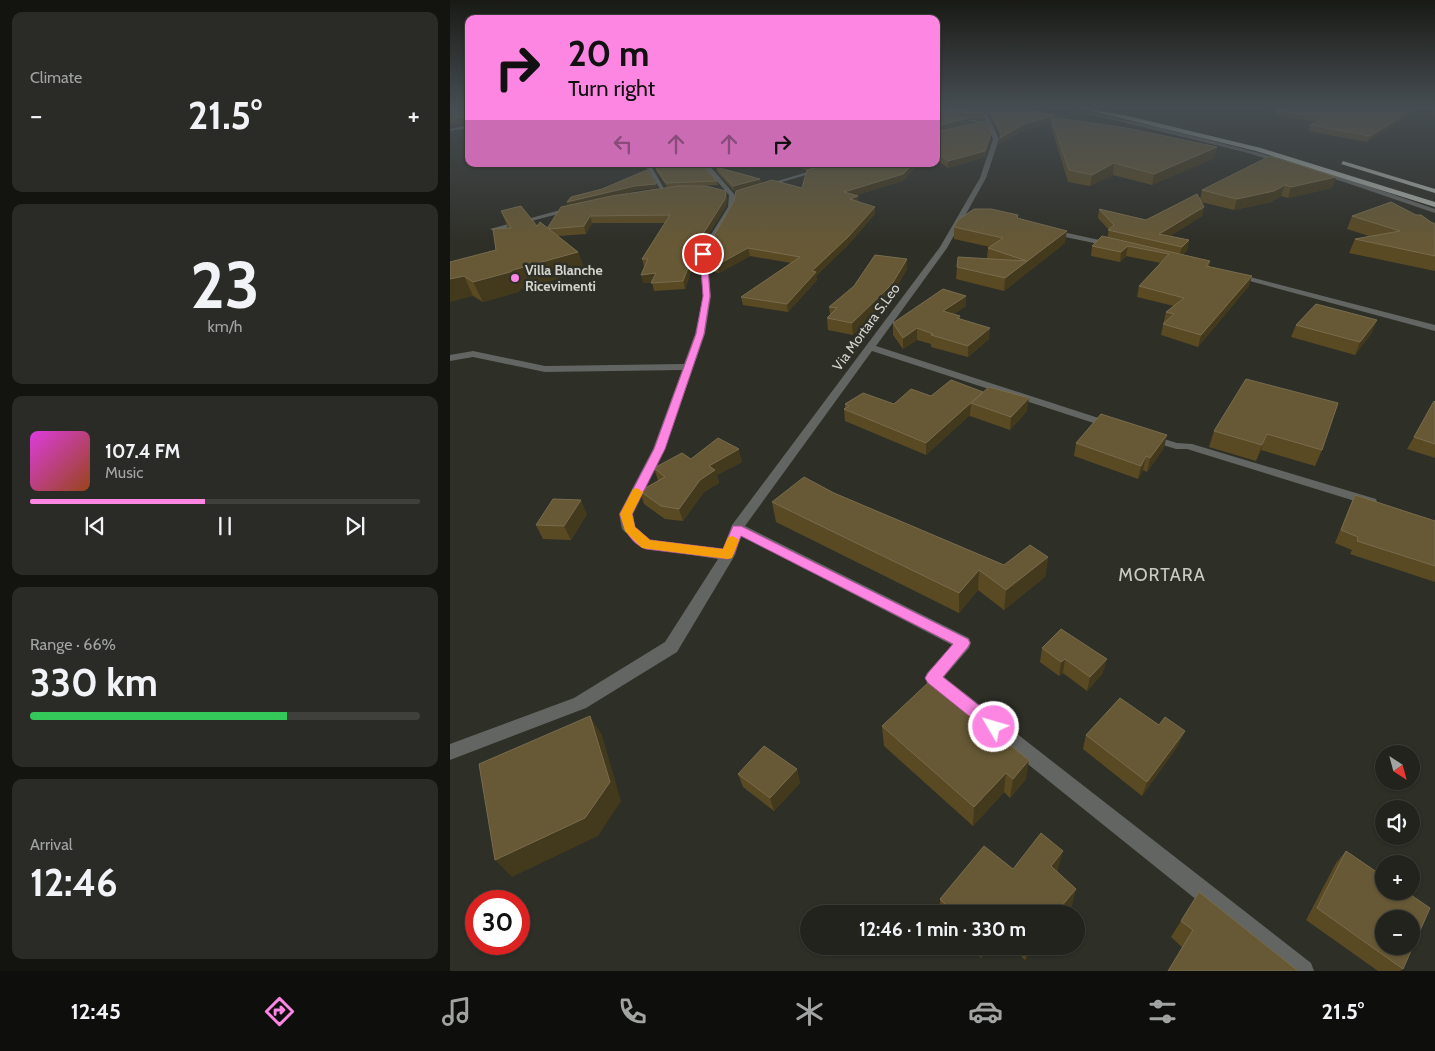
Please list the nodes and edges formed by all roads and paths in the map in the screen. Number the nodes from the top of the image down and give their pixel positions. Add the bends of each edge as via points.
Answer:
1 (992, 152) edge
2 (1252, 152) edge
3 (1273, 152) edge
4 (1288, 152) edge
5 (1333, 160) dead end
6 (649, 167) edge
7 (708, 167) edge
8 (829, 167) edge
9 (759, 187) edge
10 (718, 189) edge
11 (674, 190) edge
12 (664, 191) junction
13 (1435, 191) edge
14 (655, 192) edge
15 (737, 194) junction
16 (1435, 198) edge
17 (1435, 205) edge
18 (581, 207) edge
19 (1435, 211) edge
20 (1040, 228) edge
21 (494, 229) edge
22 (1125, 248) edge
23 (1229, 272) edge
24 (1435, 328) edge
25 (870, 347) junction
26 (450, 358) edge
27 (689, 367) junction
28 (1120, 428) edge
29 (1138, 434) edge
30 (1378, 505) edge
31 (737, 528) junction
32 (728, 554) junction
33 (450, 752) edge
34 (1303, 971) edge

1 - 25 street, Via Mortara S.Leo via 969,212
2 - 19 street
3 - 17 highway
4 - 16 highway
5 - 13 highway
6 - 12 street
7 - 15 street
8 - 9 street
10 - 15 street
11 - 12 street
12 - 14 street
15 - 27 street via 703,254 706,296 700,334
18 - 21 street
20 - 22 street
23 - 24 street
25 - 28 street
25 - 31 street, Via Mortara S.Leo
26 - 27 street via 473,354 544,369
27 - 32 street via 659,449 626,514 629,528 646,544
29 - 30 street via 1176,446 1188,446
31 - 32 street, Via Mortara S.Leo
31 - 34 street via 963,643 933,678
32 - 33 street, Via Mortara S.Leo via 671,647 580,703

